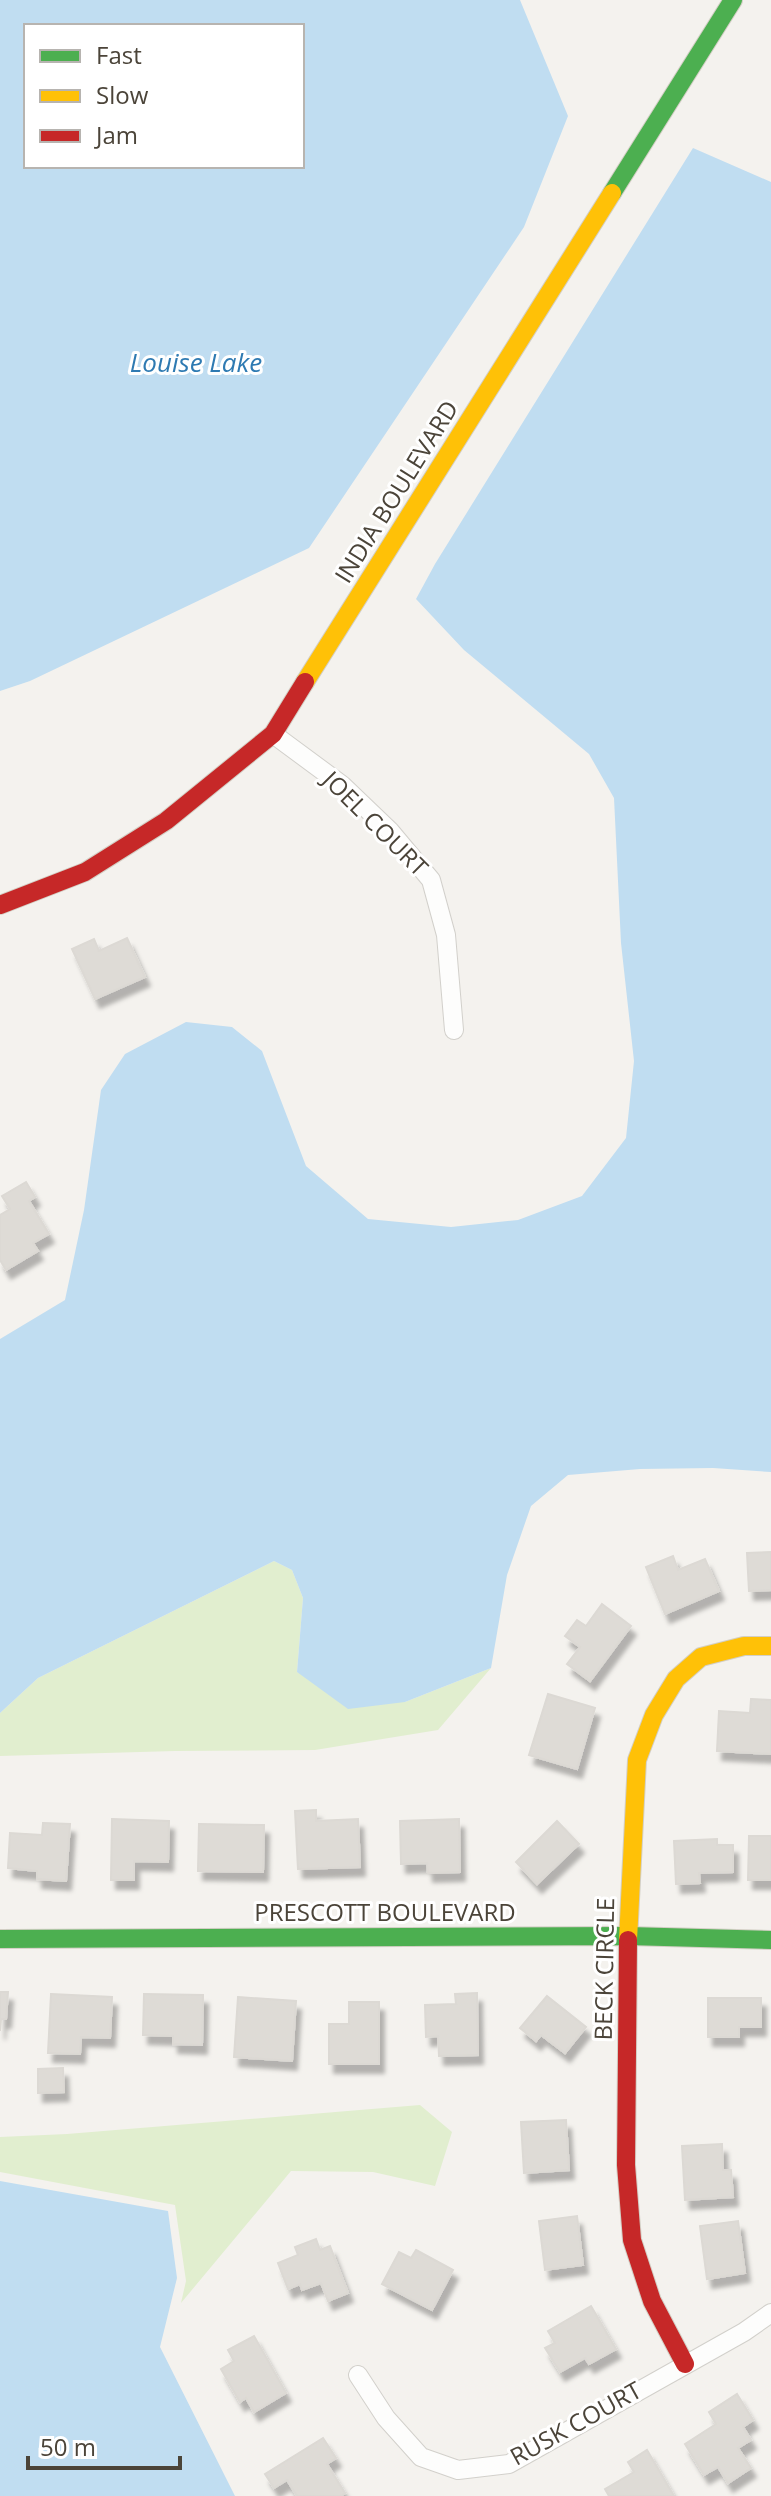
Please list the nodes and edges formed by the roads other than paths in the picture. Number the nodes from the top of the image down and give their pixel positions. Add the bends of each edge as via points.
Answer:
1 (733, 0) edge
2 (273, 734) junction
3 (0, 905) edge
4 (454, 1030) dead end
5 (771, 1646) edge
6 (628, 1936) junction
7 (0, 1939) edge
8 (771, 1940) edge
9 (771, 2313) edge
10 (685, 2364) junction
11 (358, 2375) dead end

1 - 2 street, INDIA BOULEVARD
2 - 3 street, INDIA BOULEVARD via 145,837 62,883
2 - 4 street, JOEL COURT via 342,785 431,880 446,935
5 - 6 street, BECK CIRCLE via 744,1646 701,1657 676,1679 654,1715 637,1760
6 - 7 street, PRESCOTT BOULEVARD
6 - 8 street, PRESCOTT BOULEVARD
6 - 10 street, BECK CIRCLE via 626,2165 632,2240 652,2301
9 - 10 street, RUSK COURT
10 - 11 street, RUSK COURT via 509,2464 458,2470 421,2457

